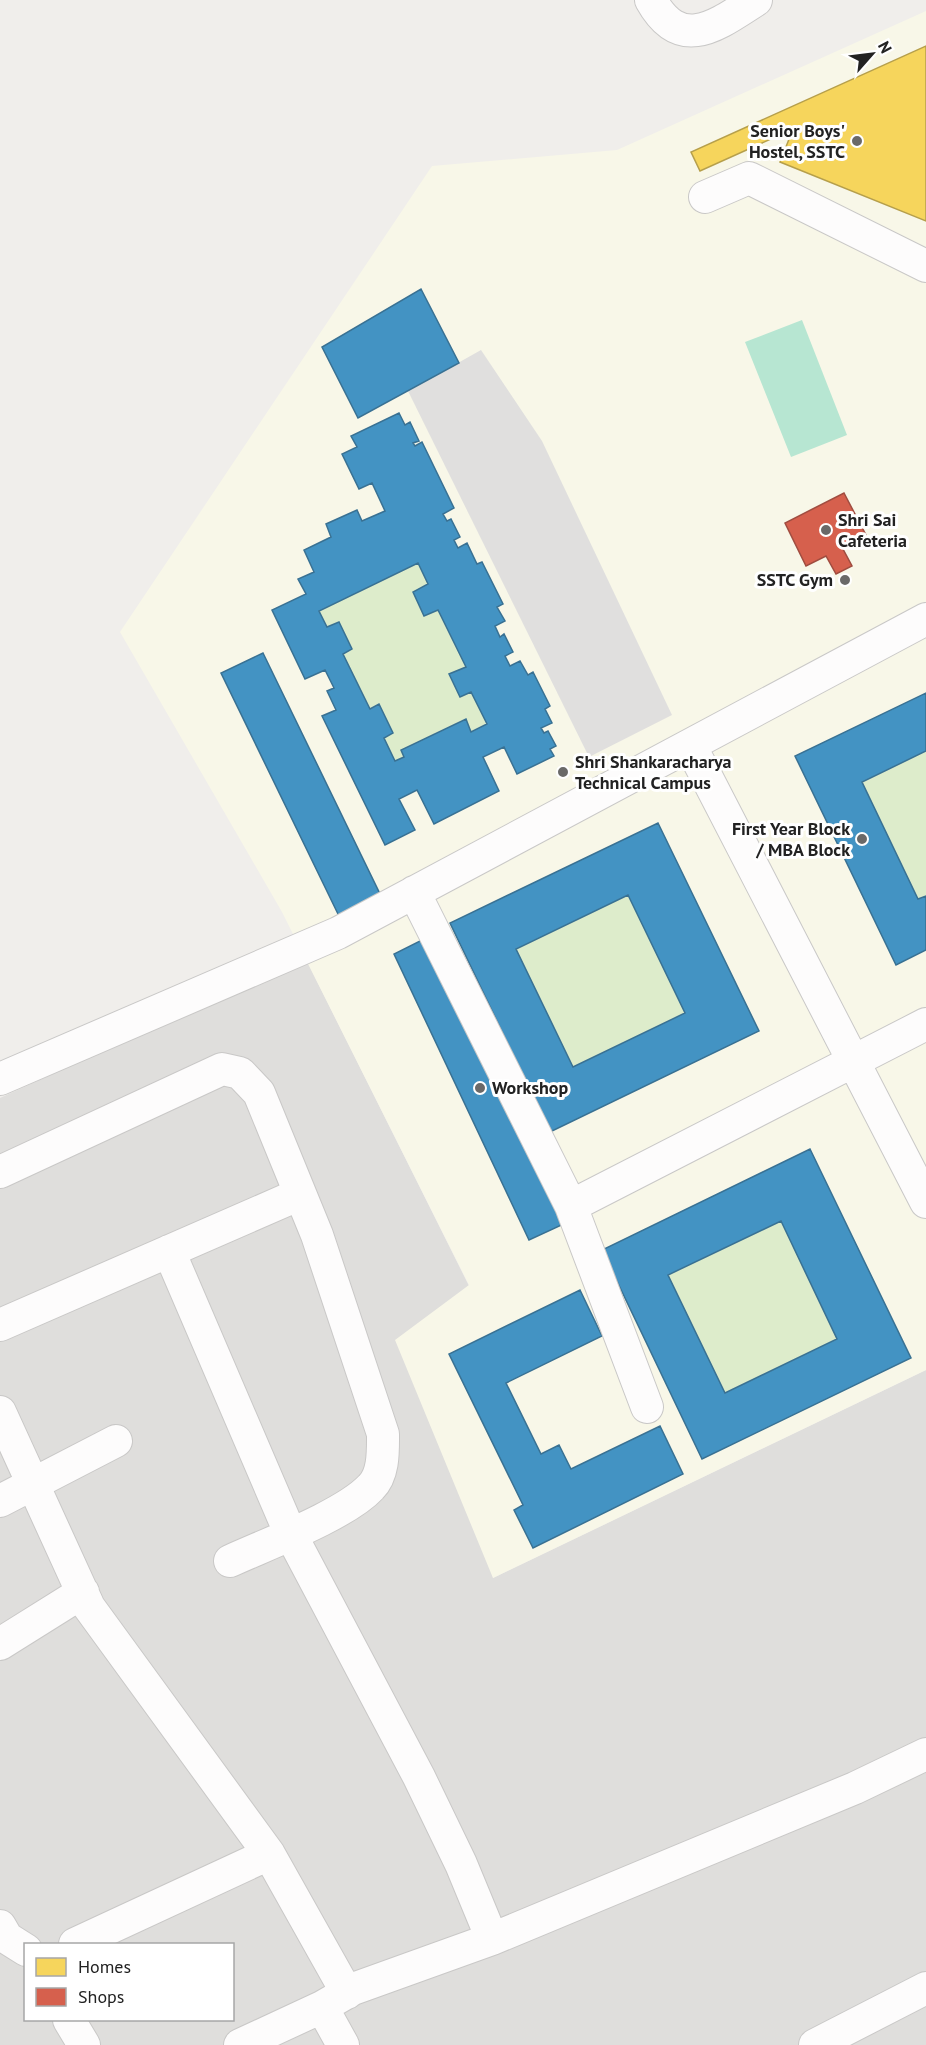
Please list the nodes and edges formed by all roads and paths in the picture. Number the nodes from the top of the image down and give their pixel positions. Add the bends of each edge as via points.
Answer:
1 (651, 0) edge
2 (756, 0) edge
3 (705, 197) dead end
4 (926, 266) edge
5 (926, 619) edge
6 (690, 745) junction
7 (414, 892) junction
8 (926, 1024) edge
9 (852, 1060) junction
10 (0, 1079) edge
11 (0, 1172) edge
12 (300, 1194) junction
13 (926, 1202) edge
14 (571, 1206) junction
15 (169, 1251) junction
16 (0, 1325) edge
17 (646, 1407) dead end
18 (0, 1412) edge
19 (116, 1441) dead end
20 (33, 1485) junction
21 (0, 1501) edge
22 (290, 1533) junction
23 (230, 1561) dead end
24 (83, 1592) junction
25 (0, 1644) edge
26 (926, 1754) edge
27 (270, 1854) junction
28 (0, 1926) edge
29 (492, 1939) junction
30 (77, 1943) edge
31 (24, 1949) edge
32 (926, 1988) edge
33 (334, 2000) junction
34 (70, 2021) edge
35 (84, 2045) edge
36 (240, 2045) edge
37 (344, 2045) edge
38 (815, 2045) edge

1 - 2 street via 661,18 681,30 703,31
3 - 4 street via 749,178
5 - 6 street
6 - 7 street
6 - 9 street
7 - 10 street via 338,933
7 - 14 street
8 - 9 street
9 - 13 street
9 - 14 street
11 - 12 street via 222,1069 240,1073 259,1093
12 - 15 street
12 - 22 street via 383,1434 382,1462 372,1486 343,1508
14 - 17 street
15 - 16 street
15 - 22 street
18 - 20 street
19 - 20 street
20 - 21 street
20 - 24 street
22 - 23 street
22 - 29 street via 419,1777
24 - 25 street
24 - 27 street via 89,1607
26 - 29 street via 855,1788
27 - 30 street
27 - 33 street
28 - 31 street via 7,1938
29 - 33 street
32 - 38 street
33 - 36 street
33 - 37 street
34 - 35 street

